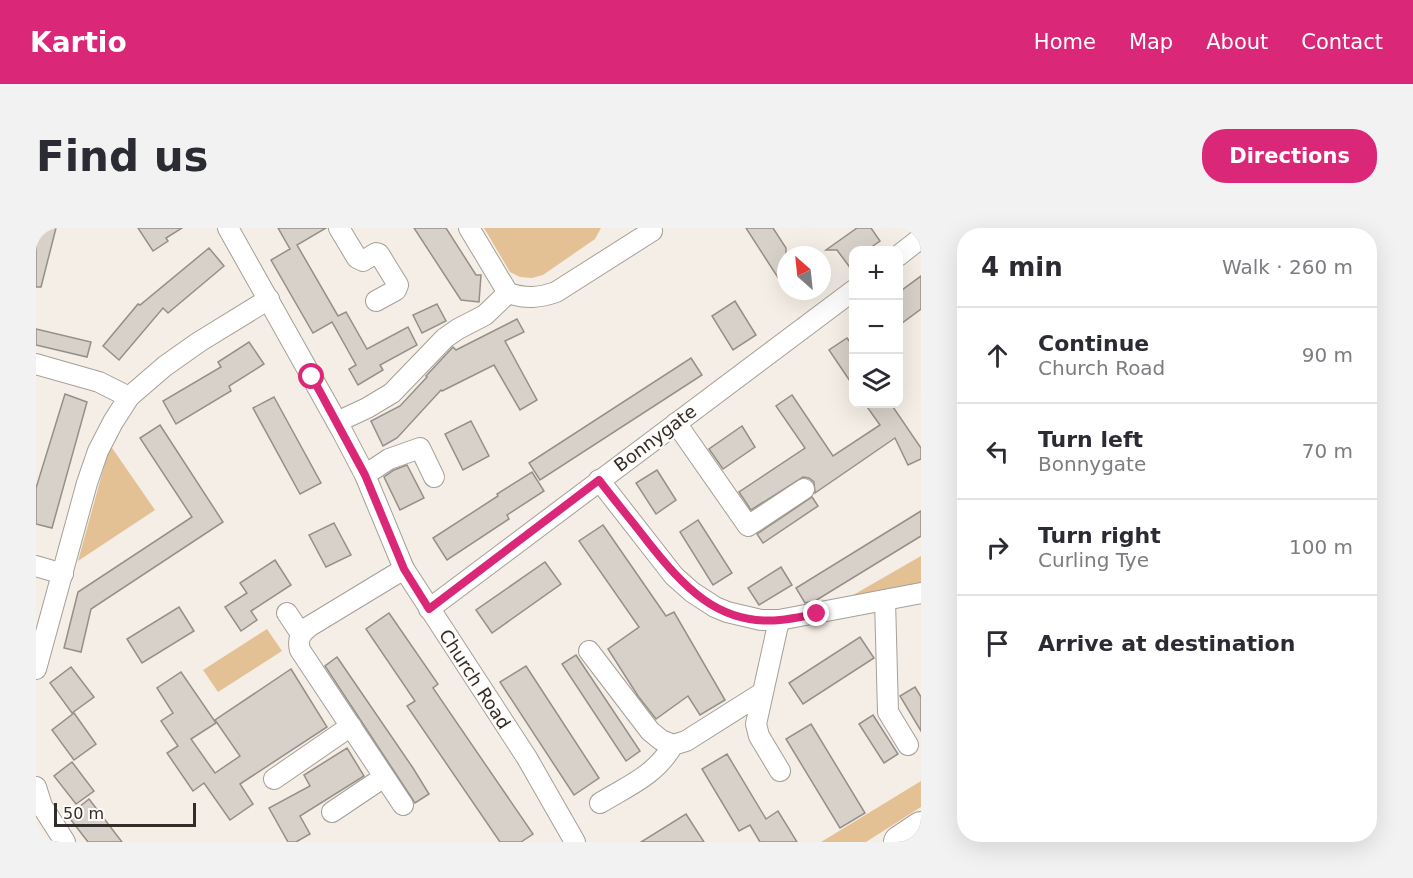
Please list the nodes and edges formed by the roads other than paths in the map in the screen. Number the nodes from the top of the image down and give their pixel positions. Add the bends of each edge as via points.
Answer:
1 (228, 228) edge
2 (339, 228) edge
3 (469, 228) edge
4 (652, 231) dead end
5 (921, 238) edge
6 (903, 252) edge
7 (508, 293) junction
8 (849, 294) edge
9 (269, 299) junction
10 (376, 301) dead end
11 (36, 364) edge
12 (129, 397) junction
13 (337, 422) junction
14 (676, 423) junction
15 (365, 475) junction
16 (434, 477) dead end
17 (599, 480) junction
18 (804, 489) dead end
19 (36, 566) edge
20 (404, 569) junction
21 (63, 574) junction
22 (921, 592) edge
23 (885, 600) junction
24 (429, 609) junction
25 (287, 613) dead end
26 (779, 620) junction
27 (309, 629) junction
28 (589, 651) dead end
29 (36, 669) edge
30 (762, 693) junction
31 (351, 726) junction
32 (673, 745) junction
33 (908, 745) dead end
34 (780, 771) dead end
35 (384, 777) junction
36 (274, 779) dead end
37 (36, 787) edge
38 (600, 804) dead end
39 (403, 805) dead end
40 (39, 809) edge
41 (332, 812) dead end
42 (921, 828) edge
43 (65, 842) edge
44 (575, 842) edge
45 (900, 842) edge

1 - 9 street, Church Road
2 - 10 street via 357,258 363,261 379,254 398,285
3 - 7 street
4 - 7 street via 556,291 540,297
5 - 6 street
7 - 13 street via 485,315 445,338 392,393
8 - 14 street, Bonnygate
9 - 12 street via 165,366
9 - 13 street, Church Road
11 - 12 street via 99,382
12 - 21 street via 98,451
13 - 15 street, Church Road
14 - 17 street, Bonnygate
14 - 18 street via 748,526
15 - 16 street via 389,459 420,448
15 - 20 street, Church Road
17 - 24 street, Bonnygate
17 - 26 street via 674,576 697,596 727,612
19 - 21 street
20 - 24 street, Church Road
20 - 27 street
21 - 29 street
22 - 23 street
23 - 26 street
23 - 33 street via 888,712
24 - 44 street, Church Road via 527,758
25 - 27 street
26 - 30 street
27 - 31 street via 299,644 300,650
28 - 32 street via 650,731
30 - 32 street via 686,741
30 - 34 street via 756,720 758,731
31 - 35 street
31 - 36 street
32 - 38 street via 656,769
35 - 39 street
35 - 41 street
37 - 40 street
40 - 43 street
42 - 45 main road

